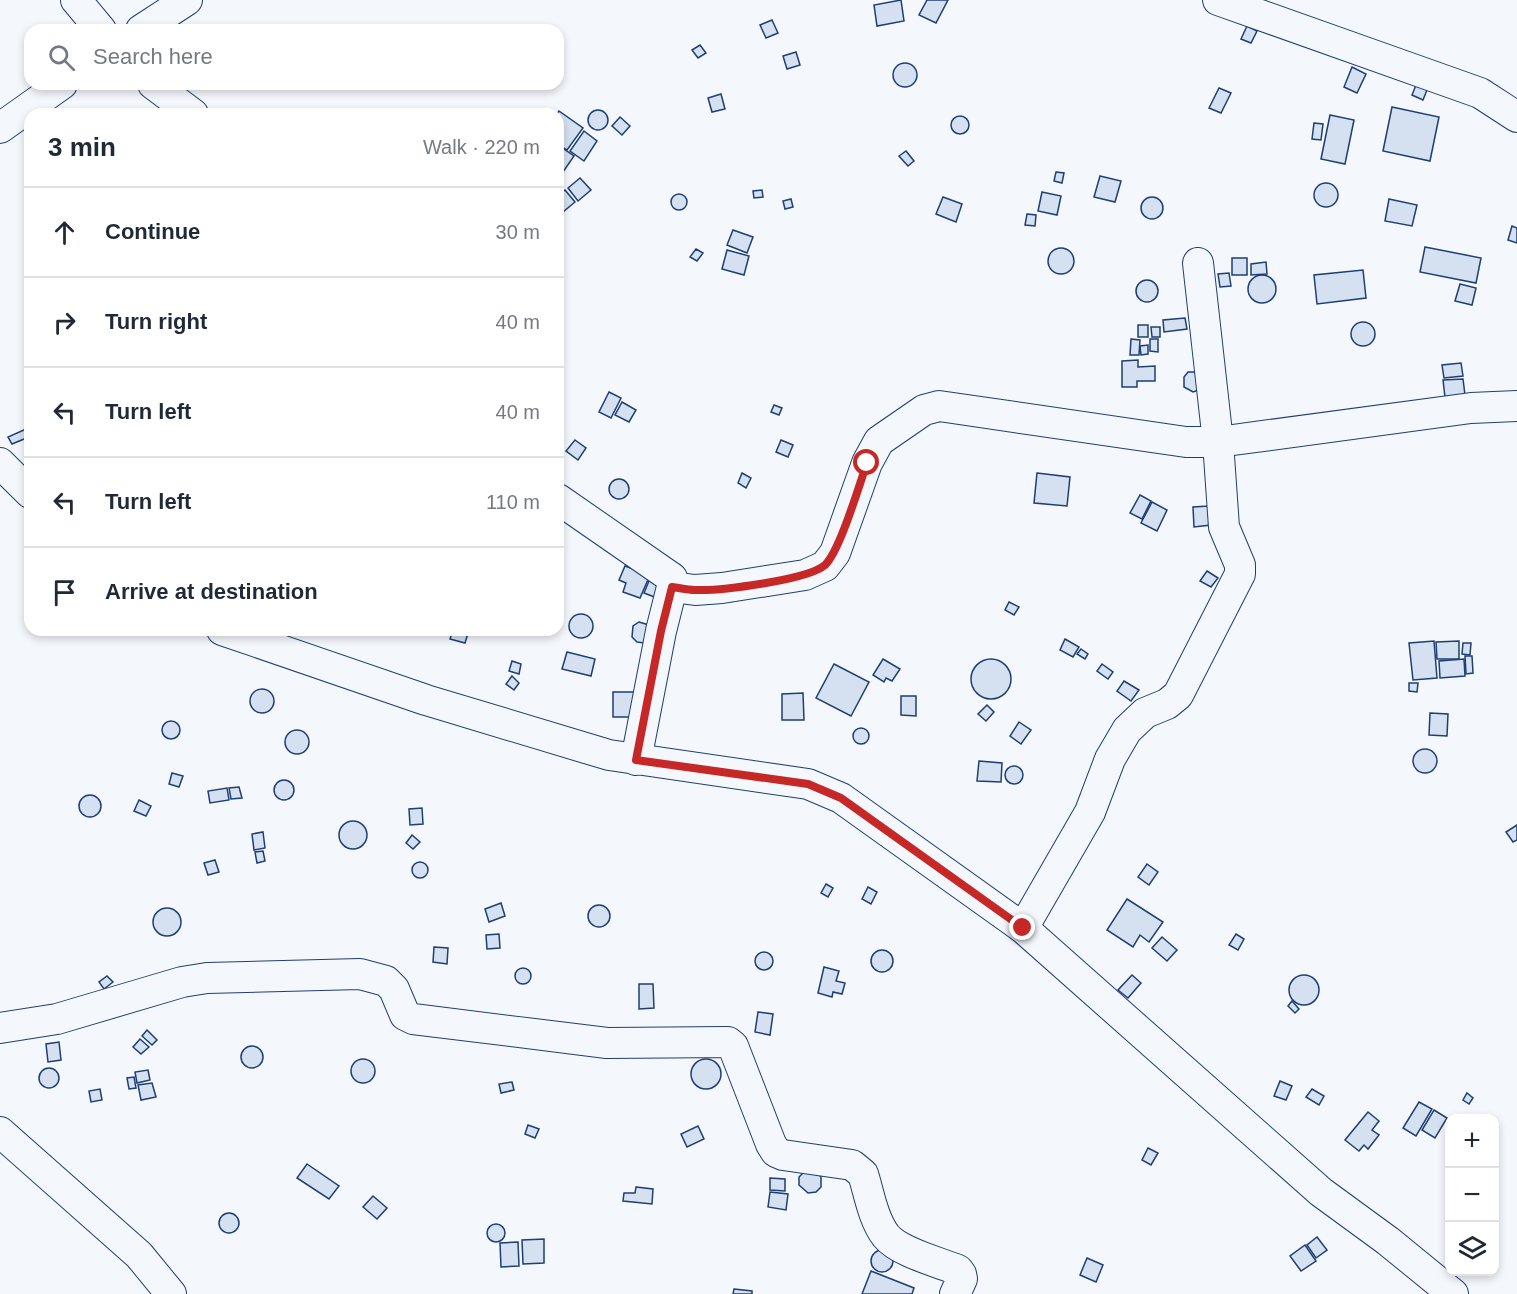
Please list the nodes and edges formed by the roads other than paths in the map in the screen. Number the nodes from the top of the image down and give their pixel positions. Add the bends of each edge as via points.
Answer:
1 (76, 0) edge
2 (187, 0) edge
3 (1218, 0) edge
4 (96, 24) edge
5 (150, 24) edge
6 (54, 90) edge
7 (161, 90) edge
8 (28, 108) edge
9 (185, 108) edge
10 (24, 111) edge
11 (1517, 117) edge
12 (0, 128) edge
13 (1198, 263) dead end
14 (1517, 406) edge
15 (1218, 442) junction
16 (0, 463) edge
17 (24, 487) edge
18 (564, 503) edge
19 (672, 587) junction
20 (239, 636) edge
21 (636, 760) junction
22 (1023, 928) junction
23 (0, 1028) edge
24 (0, 1132) edge
25 (171, 1294) edge
26 (955, 1294) edge
27 (1453, 1294) edge

1 - 4 street
2 - 5 street
3 - 11 street via 1480,93
6 - 8 street
7 - 9 street
10 - 12 street
13 - 15 street
14 - 15 street via 1471,408
15 - 19 street via 1186,442 939,406 924,410 879,441 867,463 835,553 825,566 805,575 723,588
15 - 22 street via 1224,527 1240,574 1178,695 1145,713 1127,730 1110,759 1090,812
16 - 17 street
18 - 19 street via 671,575
19 - 21 street
20 - 21 street via 426,700
21 - 22 street via 808,784 841,798
22 - 27 street via 1322,1192
23 - 26 street via 57,1019 207,978 360,974 386,981 394,989 405,1015 413,1020 607,1043 728,1042 776,1152 858,1169 885,1236 896,1245 958,1270 962,1279
24 - 25 street via 139,1255

